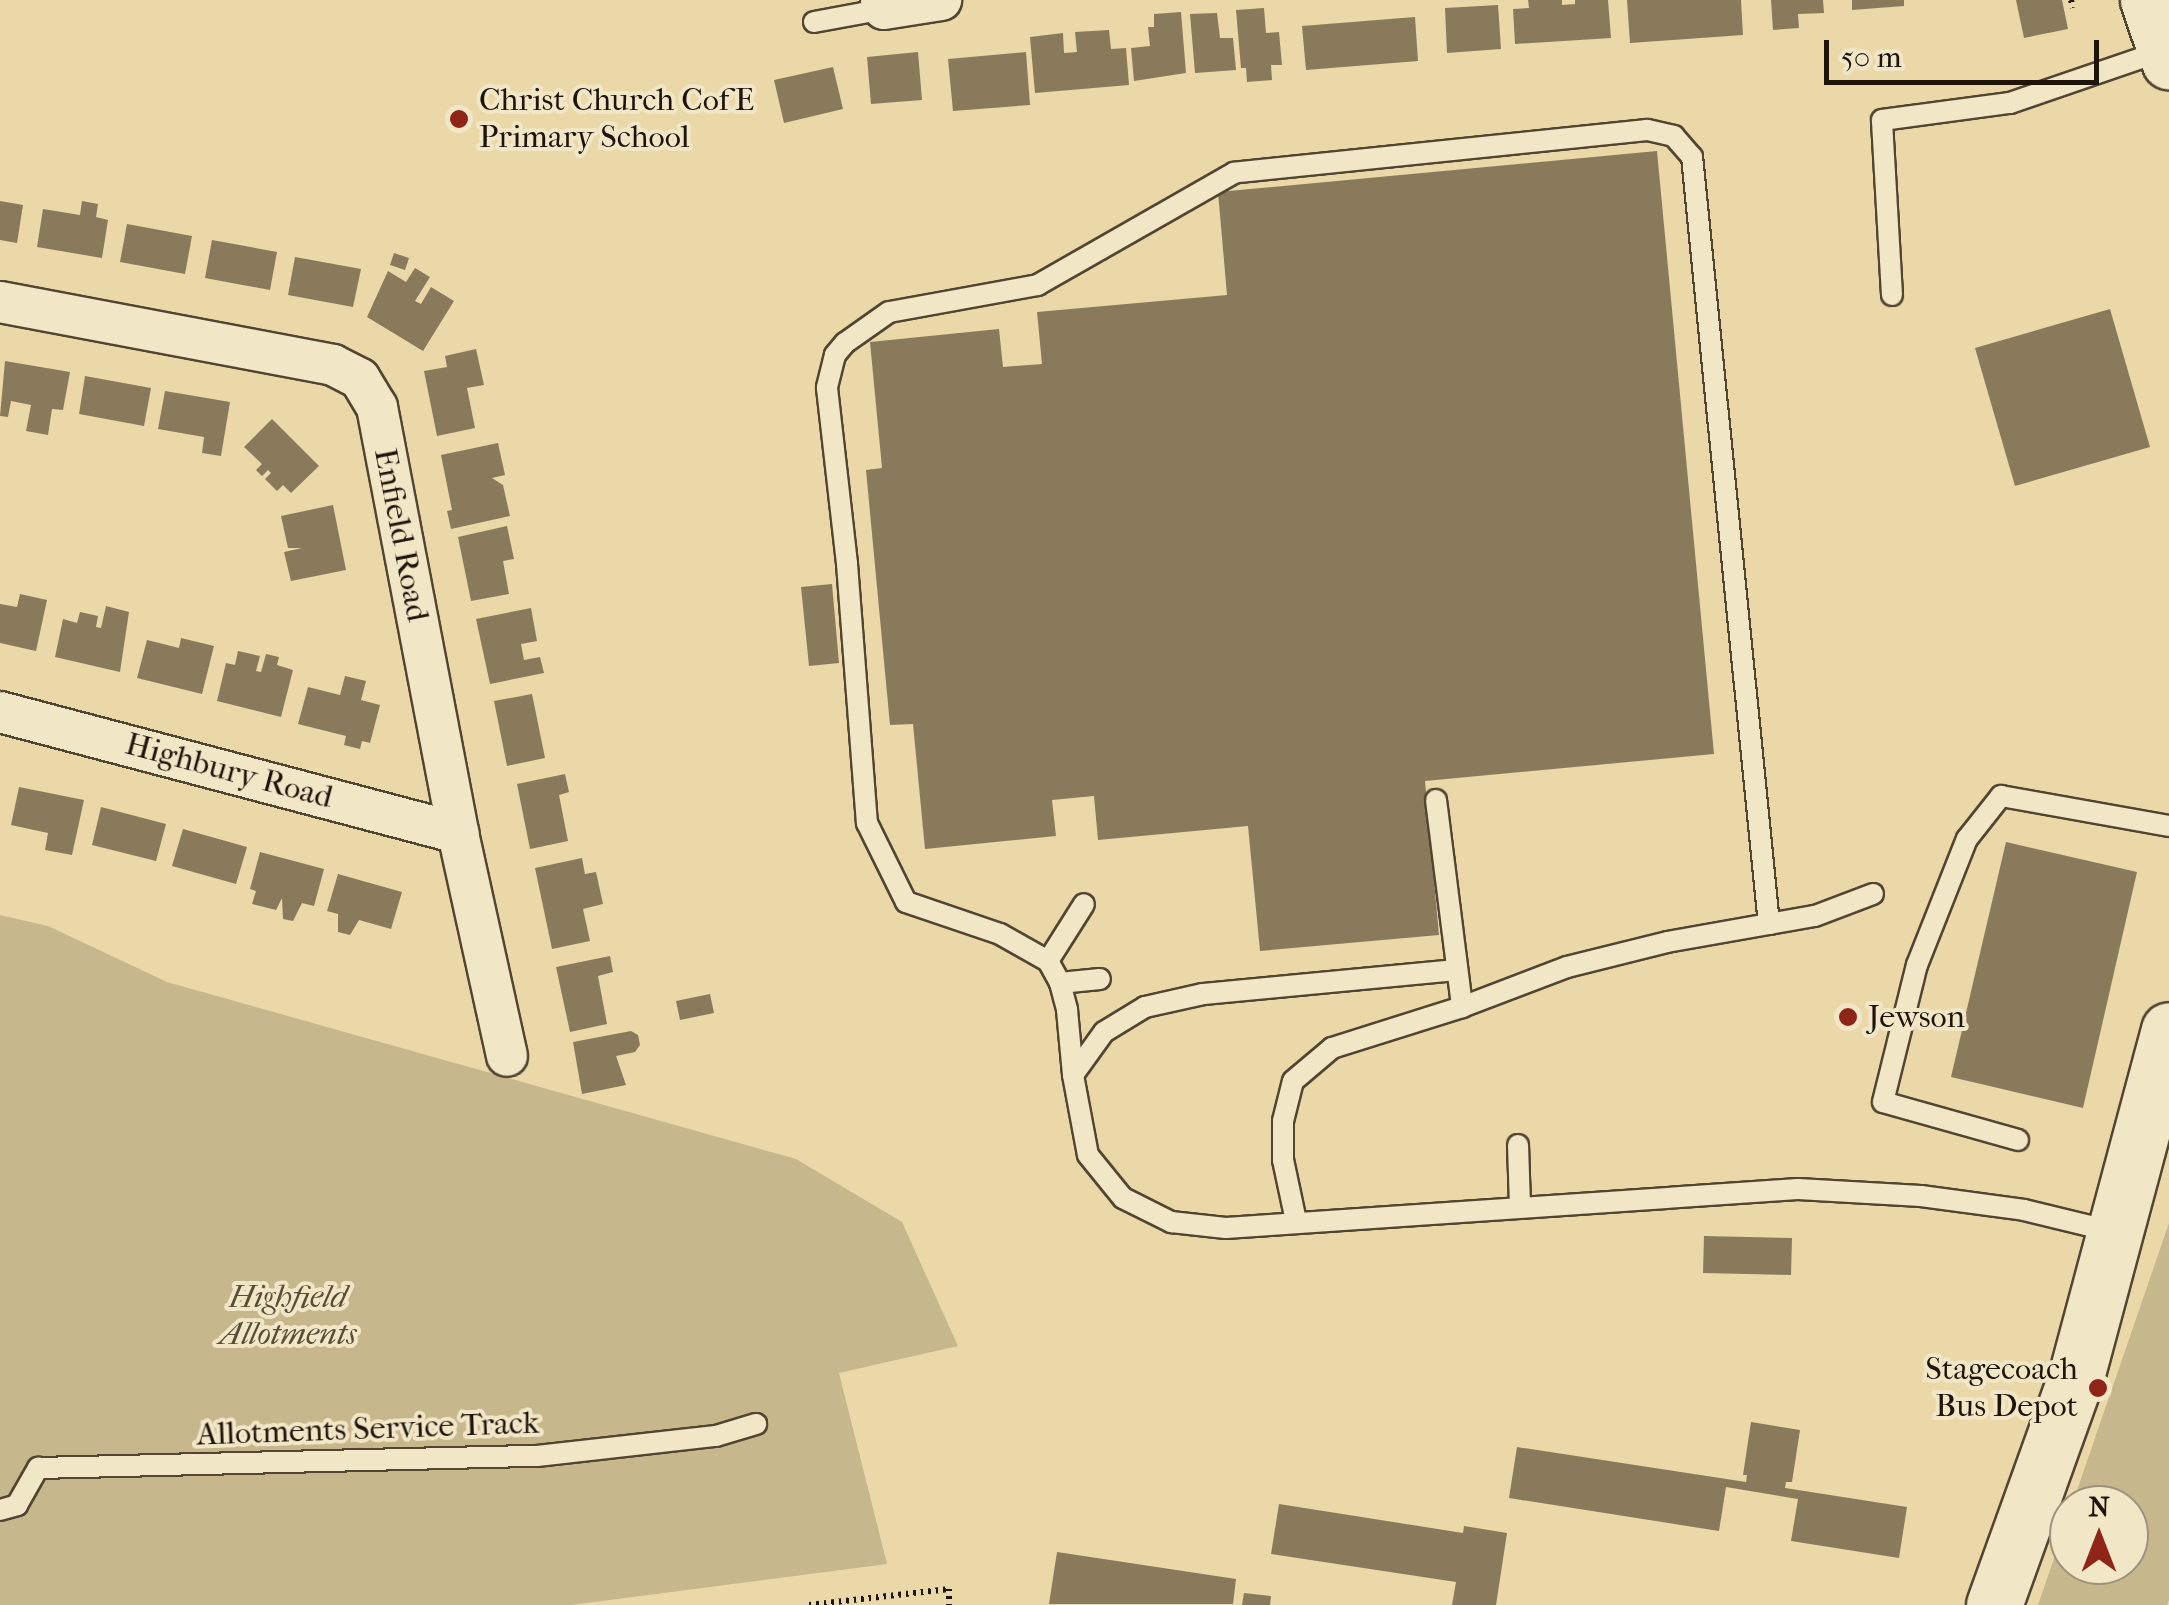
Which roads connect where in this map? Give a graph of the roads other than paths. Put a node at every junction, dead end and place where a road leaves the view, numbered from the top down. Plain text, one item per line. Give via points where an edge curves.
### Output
1 (941, 0) edge
2 (883, 4) edge
3 (814, 22) dead end
4 (2161, 37) edge
5 (1892, 295) dead end
6 (0, 302) edge
7 (0, 712) edge
8 (1436, 800) dead end
9 (2169, 826) edge
10 (458, 832) junction
11 (1873, 894) dead end
12 (1084, 904) dead end
13 (1769, 924) junction
14 (1048, 961) junction
15 (1458, 970) junction
16 (1100, 979) dead end
17 (1060, 983) junction
18 (1462, 1007) junction
19 (2167, 1051) edge
20 (507, 1056) dead end
21 (1072, 1075) junction
22 (2018, 1140) dead end
23 (1518, 1145) dead end
24 (1520, 1205) junction
25 (1296, 1221) junction
26 (2118, 1232) junction
27 (756, 1424) dead end
28 (0, 1510) edge
29 (1994, 1605) edge

1 - 2 street
2 - 3 lane
4 - 5 lane via 2010,103 1882,120
6 - 10 street, Enfield Road via 332,365 360,379 377,407
7 - 10 street, Highbury Road
8 - 15 lane
9 - 22 lane via 2001,796 1966,839 1917,965 1883,1102
10 - 20 street, Enfield Road
11 - 13 lane via 1815,916
12 - 14 lane
13 - 14 lane via 1692,157 1674,136 1647,130 1234,172 1038,285 890,312 835,355 827,388 867,824 906,902 1000,934
13 - 18 lane via 1567,968
14 - 17 lane
15 - 18 lane
15 - 21 lane via 1204,994 1144,1007 1104,1032
16 - 17 lane
17 - 21 lane
18 - 25 lane via 1332,1048 1293,1082 1283,1160
19 - 26 main road
21 - 25 lane via 1088,1155 1122,1198 1171,1222 1226,1228
23 - 24 lane
24 - 25 lane
24 - 26 lane via 1798,1189 1938,1198
26 - 29 main road via 2076,1378
27 - 28 lane, Allotments Service Track via 716,1436 537,1456 38,1468 17,1505

